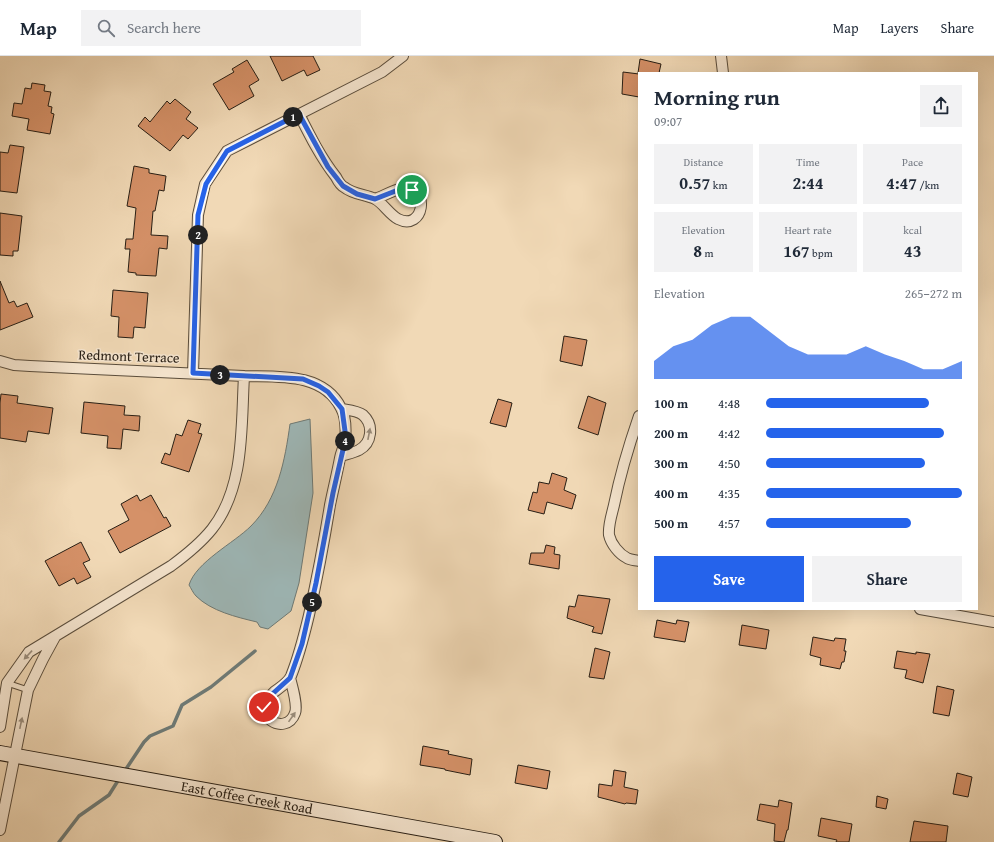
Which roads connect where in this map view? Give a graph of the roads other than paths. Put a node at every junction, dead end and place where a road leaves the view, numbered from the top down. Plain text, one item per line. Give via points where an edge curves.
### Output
1 (403, 56) edge
2 (721, 56) edge
3 (723, 72) edge
4 (299, 114) junction
5 (375, 199) dead end
6 (0, 361) edge
7 (193, 373) junction
8 (244, 376) junction
9 (342, 409) junction
10 (638, 419) edge
11 (341, 456) junction
12 (638, 561) edge
13 (926, 610) edge
14 (994, 622) edge
15 (56, 635) junction
16 (290, 678) dead end
17 (8, 683) junction
18 (28, 690) junction
19 (0, 726) edge
20 (0, 753) edge
21 (14, 755) junction
22 (1, 816) edge
23 (0, 830) edge
24 (495, 842) edge

1 - 4 street via 382,72
2 - 3 street
4 - 5 street via 328,167 343,186 357,194
4 - 7 street via 227,151 206,184 198,215
6 - 7 street, Redmont Terrace via 30,366
7 - 8 street, Redmont Terrace
8 - 9 street, Redmont Terrace via 292,378 312,382 328,392
8 - 15 street via 240,453 232,490 213,528 186,556
9 - 11 street via 345,441
11 -> 9 street via 363,447 368,442 371,428 363,415
10 - 12 street via 624,463 609,535 613,546 627,558
11 - 16 street via 302,644
13 - 14 street
15 -> 17 street via 29,652
15 - 18 street
17 - 18 lane
17 - 19 street
21 -> 18 street
20 - 21 street, East Coffee Creek Road
21 - 22 street
21 - 24 street, East Coffee Creek Road
22 - 23 street

